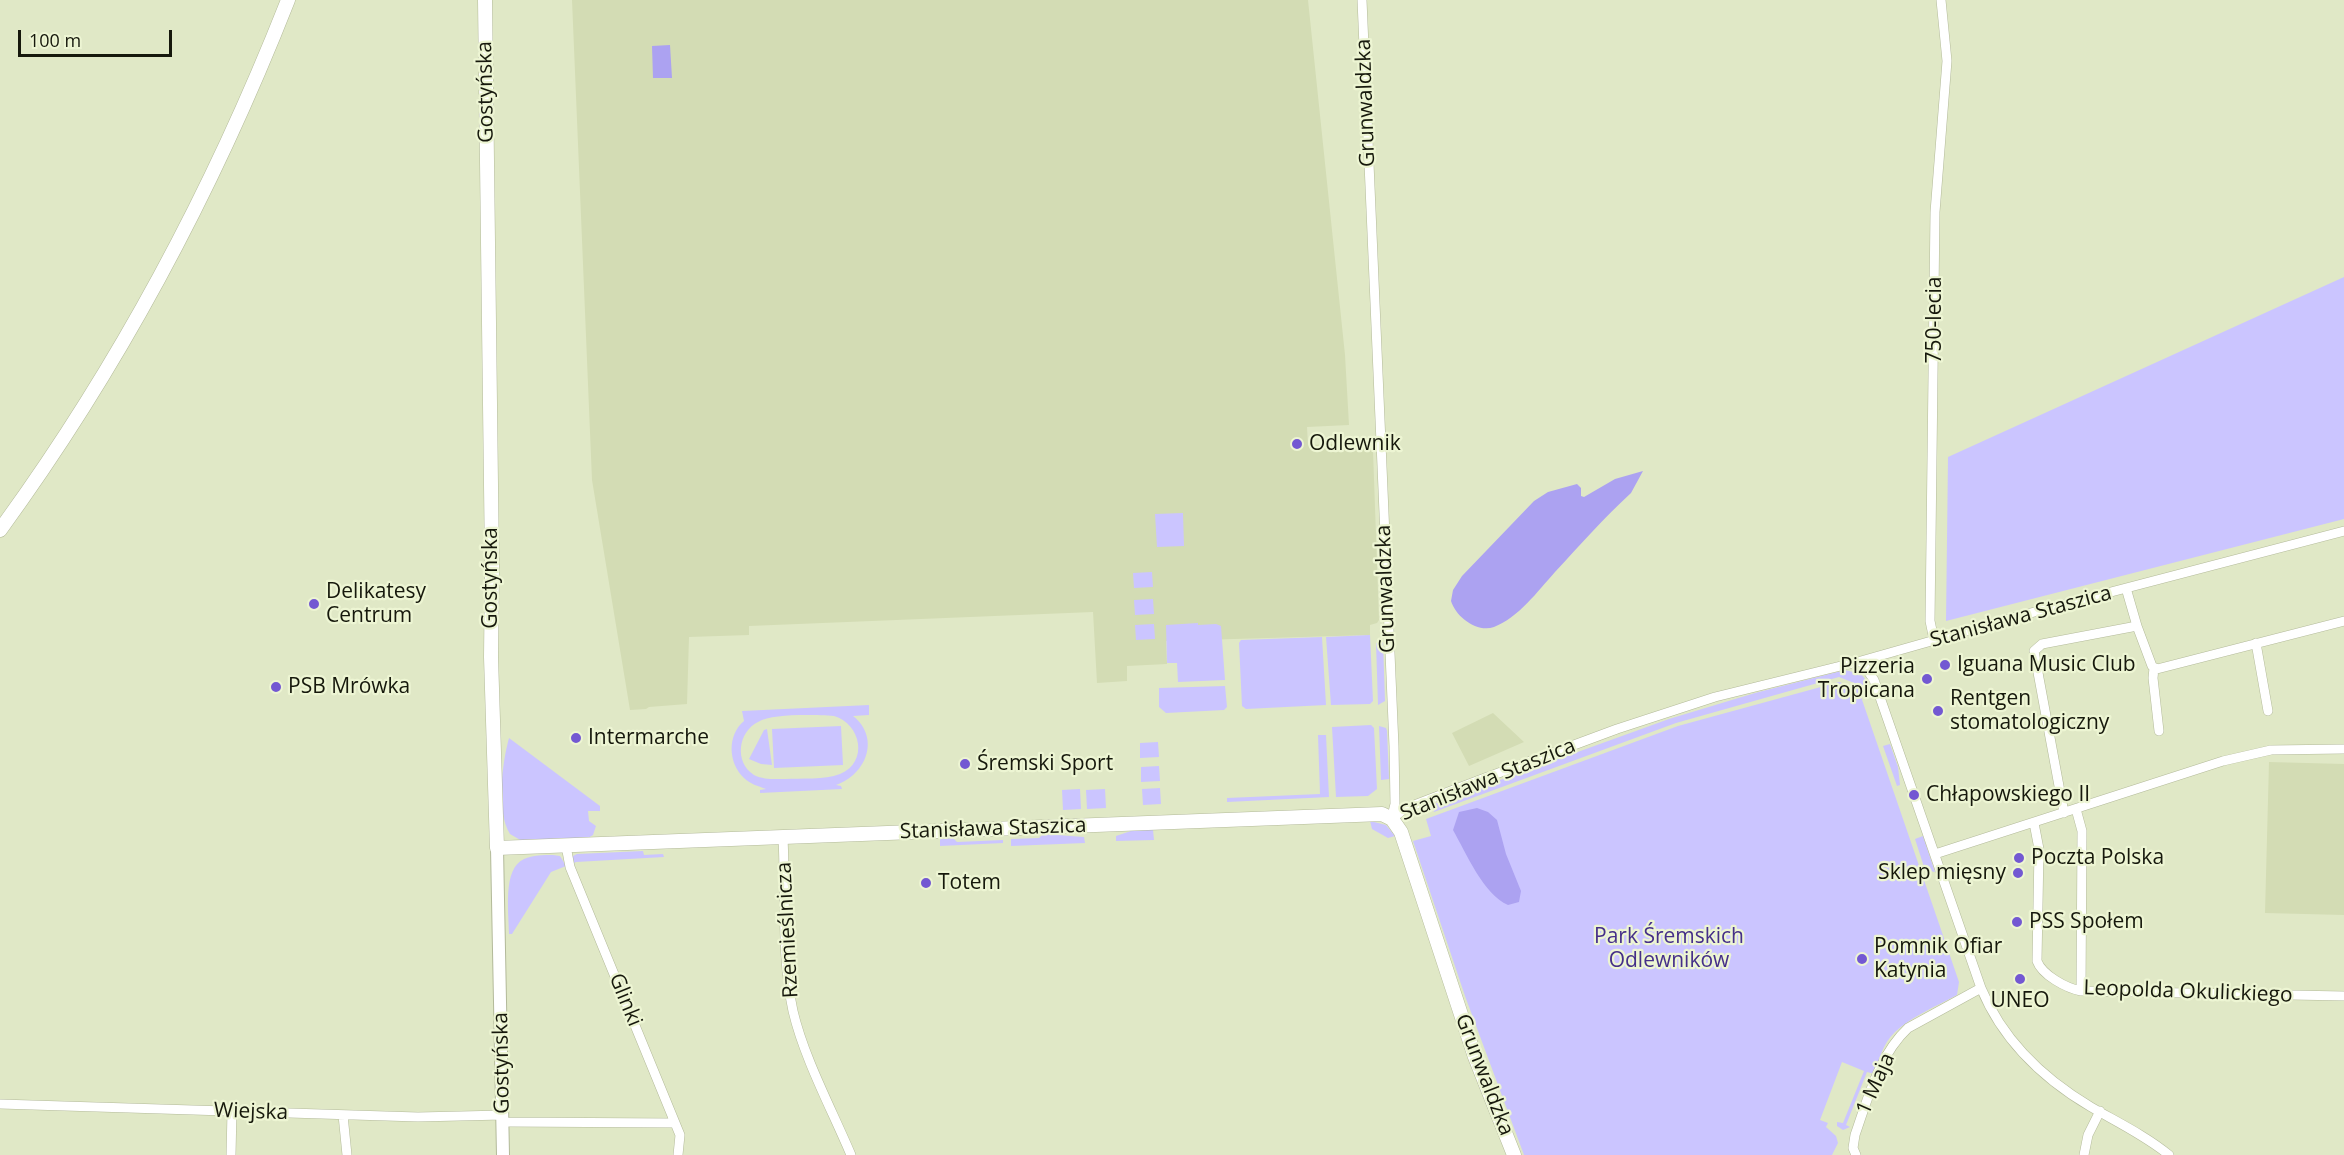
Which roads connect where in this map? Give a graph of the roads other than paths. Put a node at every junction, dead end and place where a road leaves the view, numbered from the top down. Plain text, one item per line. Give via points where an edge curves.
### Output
1 (288, 0) edge
2 (485, 0) edge
3 (1362, 0) edge
4 (1941, 0) edge
5 (0, 530) edge
6 (2344, 531) edge
7 (2126, 588) junction
8 (2344, 621) edge
9 (2138, 626) junction
10 (1934, 640) junction
11 (2256, 642) junction
12 (1861, 661) junction
13 (2154, 668) junction
14 (2268, 711) dead end
15 (2159, 731) dead end
16 (2344, 749) edge
17 (2076, 809) junction
18 (2064, 813) junction
19 (1392, 819) junction
20 (2034, 823) junction
21 (783, 838) junction
22 (566, 846) junction
23 (497, 848) junction
24 (1935, 854) junction
25 (1981, 988) junction
26 (2081, 991) junction
27 (2344, 996) edge
28 (0, 1104) edge
29 (232, 1111) junction
30 (2100, 1112) junction
31 (343, 1114) junction
32 (503, 1119) junction
33 (674, 1123) junction
34 (231, 1155) edge
35 (347, 1155) edge
36 (503, 1155) edge
37 (678, 1155) edge
38 (851, 1155) edge
39 (1514, 1155) edge
40 (1856, 1155) edge
41 (2084, 1155) edge
42 (2169, 1155) edge

1 - 5 main road via 229,141 164,271 77,418
2 - 23 main road, Gostyńska via 491,657
3 - 19 street, Grunwaldzka via 1394,756
4 - 10 street, 750-lecia via 1947,61 1935,212 1930,621
6 - 7 street, Stanisława Staszica
7 - 9 street
7 - 10 street, Stanisława Staszica
8 - 11 street
9 - 13 street
9 - 18 street via 2042,644 2034,651
10 - 12 street, Stanisława Staszica
11 - 13 street
11 - 14 street
12 - 19 street, Stanisława Staszica via 1760,684 1652,717 1404,809
12 - 24 street via 1874,681
13 - 15 street
16 - 17 street via 2291,748 2255,753
17 - 18 street
17 - 26 street via 2082,831
18 - 20 street
19 - 21 main road, Stanisława Staszica via 1371,813
19 - 39 main road, Grunwaldzka via 1403,837 1474,1057
20 - 24 street
20 - 26 street, Leopolda Okulickiego via 2039,849 2038,964 2046,973
21 - 22 main road, Stanisława Staszica
21 - 38 street, Rzemieślnicza via 793,1011 801,1039
22 - 23 main road, Stanisława Staszica
22 - 33 street, Glinki via 570,867
23 - 32 street, Gostyńska
24 - 25 street
25 - 30 street via 1998,1022 2028,1061
25 - 40 street, 1 Maja via 1900,1036 1887,1054 1855,1135
26 - 27 street, Leopolda Okulickiego
28 - 29 street, Wiejska
29 - 31 street, Wiejska
29 - 34 street
30 - 41 street via 2088,1135
30 - 42 street
31 - 32 street, Wiejska
31 - 35 street
32 - 33 street, Wiejska
32 - 36 street, Gostyńska
33 - 37 street, Glinki via 681,1138

